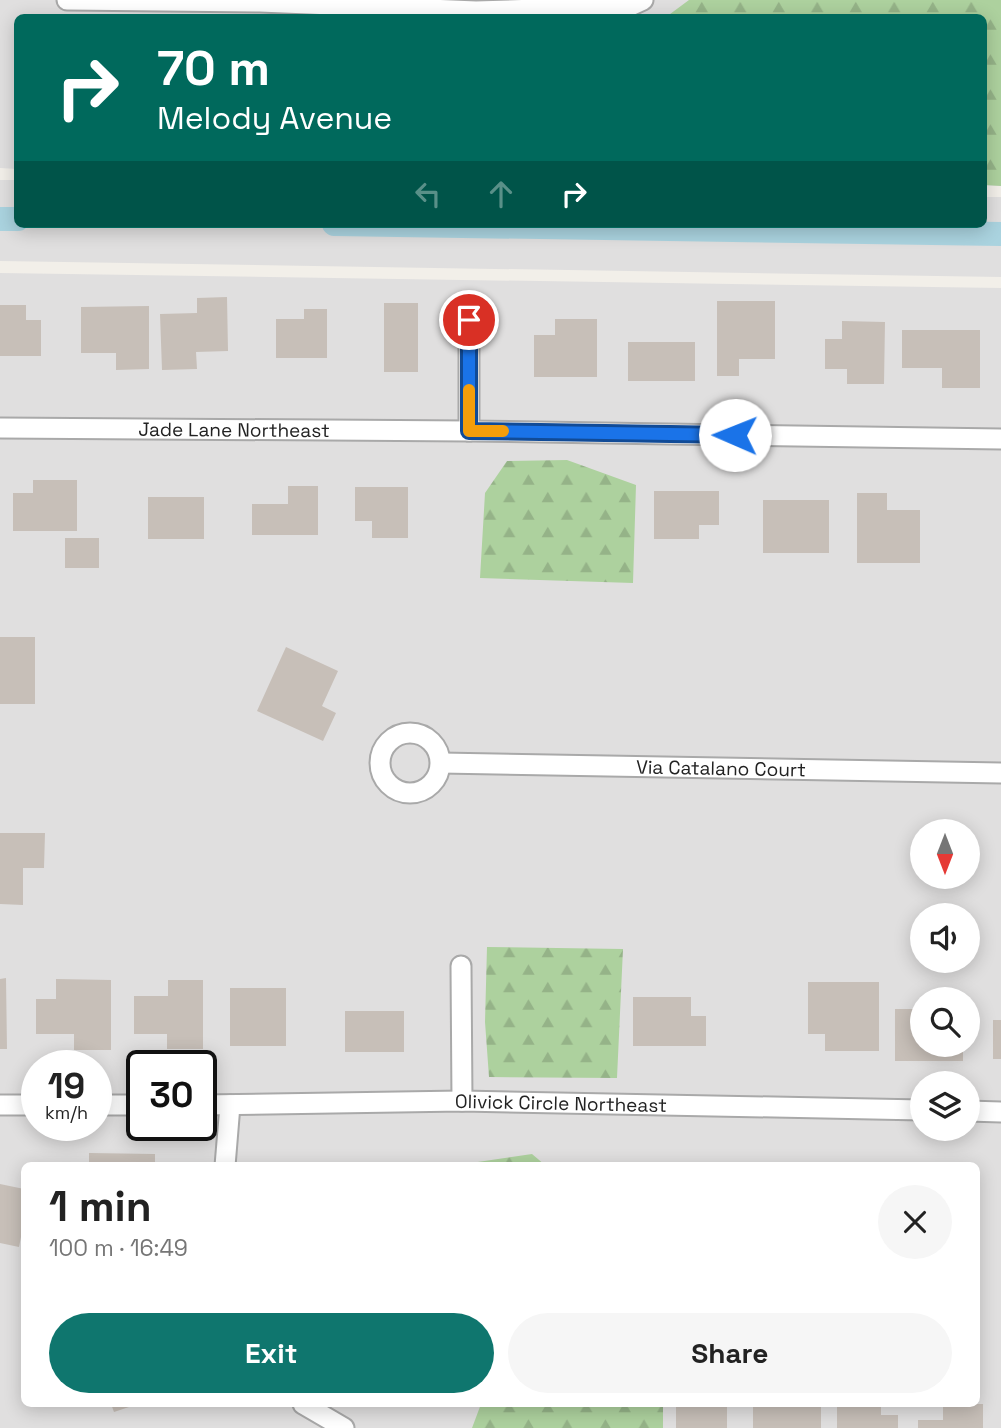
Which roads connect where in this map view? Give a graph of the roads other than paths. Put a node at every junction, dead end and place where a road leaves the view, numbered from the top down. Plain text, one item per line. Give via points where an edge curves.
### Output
1 (67, 0) edge
2 (643, 0) edge
3 (476, 10) edge
4 (469, 320) dead end
5 (0, 428) edge
6 (469, 431) junction
7 (1001, 439) edge
8 (441, 763) dead end
9 (1001, 773) edge
10 (461, 966) dead end
11 (462, 1101) junction
12 (0, 1105) edge
13 (21, 1105) edge
14 (217, 1105) edge
15 (230, 1105) junction
16 (910, 1110) edge
17 (980, 1111) edge
18 (1001, 1112) edge
19 (225, 1162) edge
20 (308, 1407) edge
21 (344, 1428) edge

1 - 3 street
2 - 3 street via 630,6
4 - 6 street
5 - 6 street, Jade Lane Northeast
6 - 7 street, Jade Lane Northeast
8 - 9 street, Via Catalano Court
10 - 11 street
11 - 15 street, Olivick Circle Northeast
11 - 16 street, Olivick Circle Northeast
12 - 13 street
14 - 15 street, Olivick Circle Northeast
15 - 19 street
17 - 18 street
20 - 21 street

